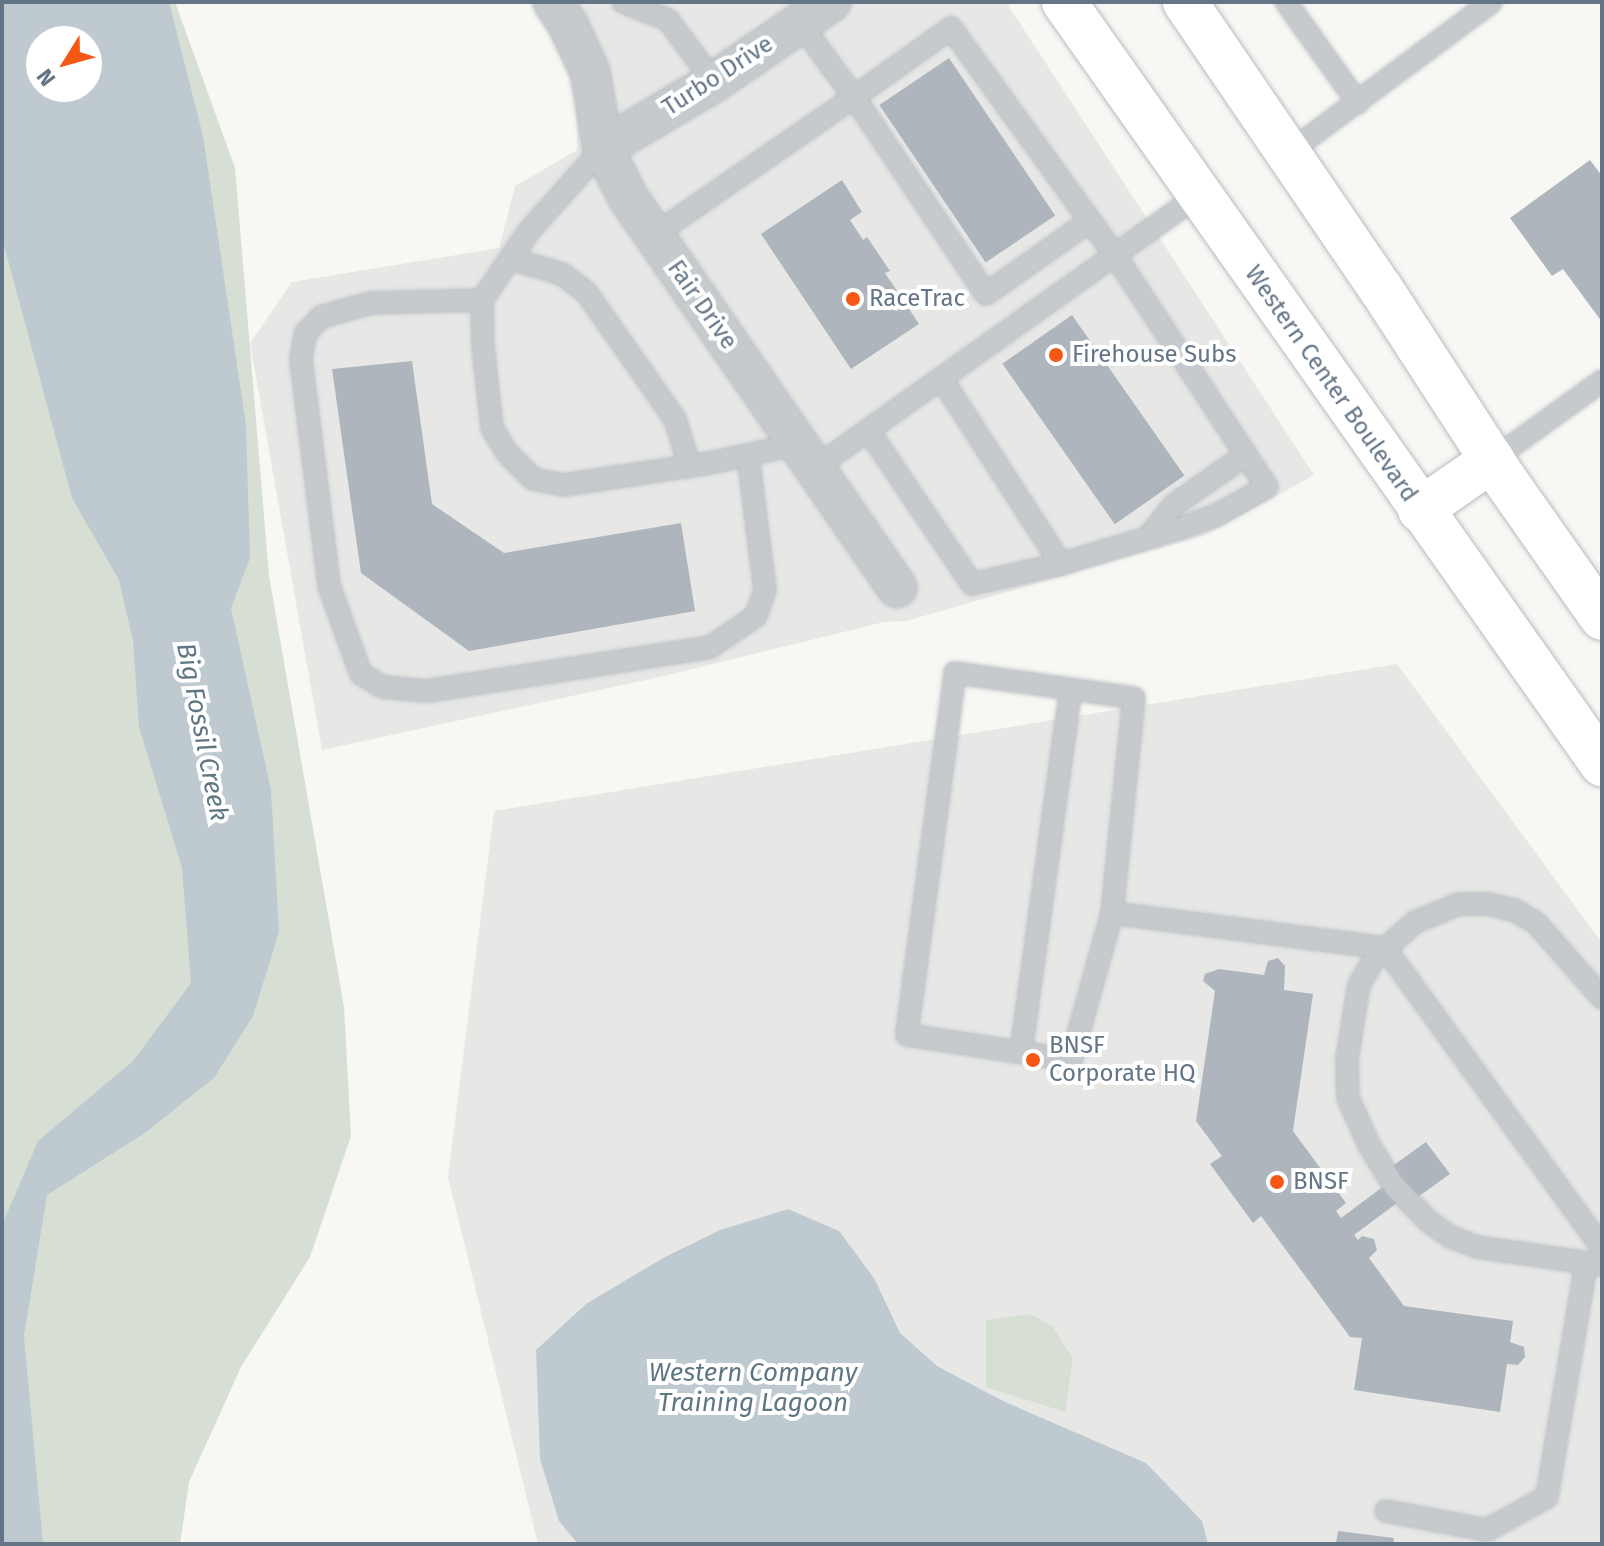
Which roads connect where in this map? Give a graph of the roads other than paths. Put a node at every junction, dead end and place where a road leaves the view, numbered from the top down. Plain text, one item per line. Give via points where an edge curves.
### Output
1 (553, 2) edge
2 (623, 2) edge
3 (1064, 2) edge
4 (1185, 2) edge
5 (1286, 2) edge
6 (1491, 2) edge
7 (816, 12) edge
8 (714, 82) junction
9 (854, 97) junction
10 (1358, 103) junction
11 (603, 148) junction
12 (1288, 153) junction
13 (1198, 196) junction
14 (1090, 221) junction
15 (654, 235) junction
16 (1115, 255) junction
17 (511, 259) junction
18 (482, 300) junction
19 (941, 378) junction
20 (1602, 381) edge
21 (868, 430) junction
22 (748, 455) junction
23 (806, 456) junction
24 (1244, 456) junction
25 (1492, 460) junction
26 (690, 467) junction
27 (1420, 510) junction
28 (1151, 534) junction
29 (1061, 564) junction
30 (897, 588) dead end
31 (1602, 618) edge
32 (1071, 689) junction
33 (1602, 764) edge
34 (1112, 913) junction
35 (1385, 948) junction
36 (1602, 998) edge
37 (1021, 1052) junction
38 (1602, 1248) edge
39 (1594, 1264) edge
40 (1386, 1511) dead end

1 - 11 street, Fair Drive via 590,72
2 - 8 lane via 668,20
3 - 13 main road, Western Center Boulevard
4 - 12 main road
5 - 10 lane
6 - 10 lane
7 - 8 street, Turbo Drive
7 - 9 lane
8 - 11 street, Turbo Drive
9 - 14 lane via 951,28
9 - 14 lane via 986,294
9 - 15 lane
10 - 12 lane
11 - 15 street, Fair Drive
11 - 17 lane via 529,231
12 - 25 main road
13 - 16 lane
13 - 27 main road, Western Center Boulevard
14 - 16 lane
15 - 23 street, Fair Drive
16 - 19 lane
16 - 24 lane
17 - 18 lane
17 - 26 lane via 562,274 586,292 675,419
18 - 22 lane via 371,303 321,317 305,334 301,360 329,586 361,674 383,687 427,691 710,647 756,616 765,590
18 - 26 lane via 492,428 533,479 564,485
19 - 21 lane
19 - 29 lane
20 - 25 lane
21 - 23 lane
21 - 29 lane via 972,584
22 - 23 lane
22 - 26 lane
23 - 30 street, Fair Drive
24 - 28 lane via 1174,505
24 - 28 lane via 1267,487 1217,515
25 - 27 main road
25 - 31 main road
27 - 33 main road, Western Center Boulevard
28 - 29 lane
32 - 34 lane via 1134,698
32 - 37 lane
32 - 37 lane via 955,673 907,1035
34 - 35 lane
34 - 37 lane via 1071,1060
35 - 36 lane via 1415,922 1459,904 1489,904 1536,923
35 - 38 lane
35 - 39 lane via 1359,985 1347,1058 1348,1098 1394,1186 1451,1237 1477,1247
39 - 40 lane via 1547,1497 1487,1530

